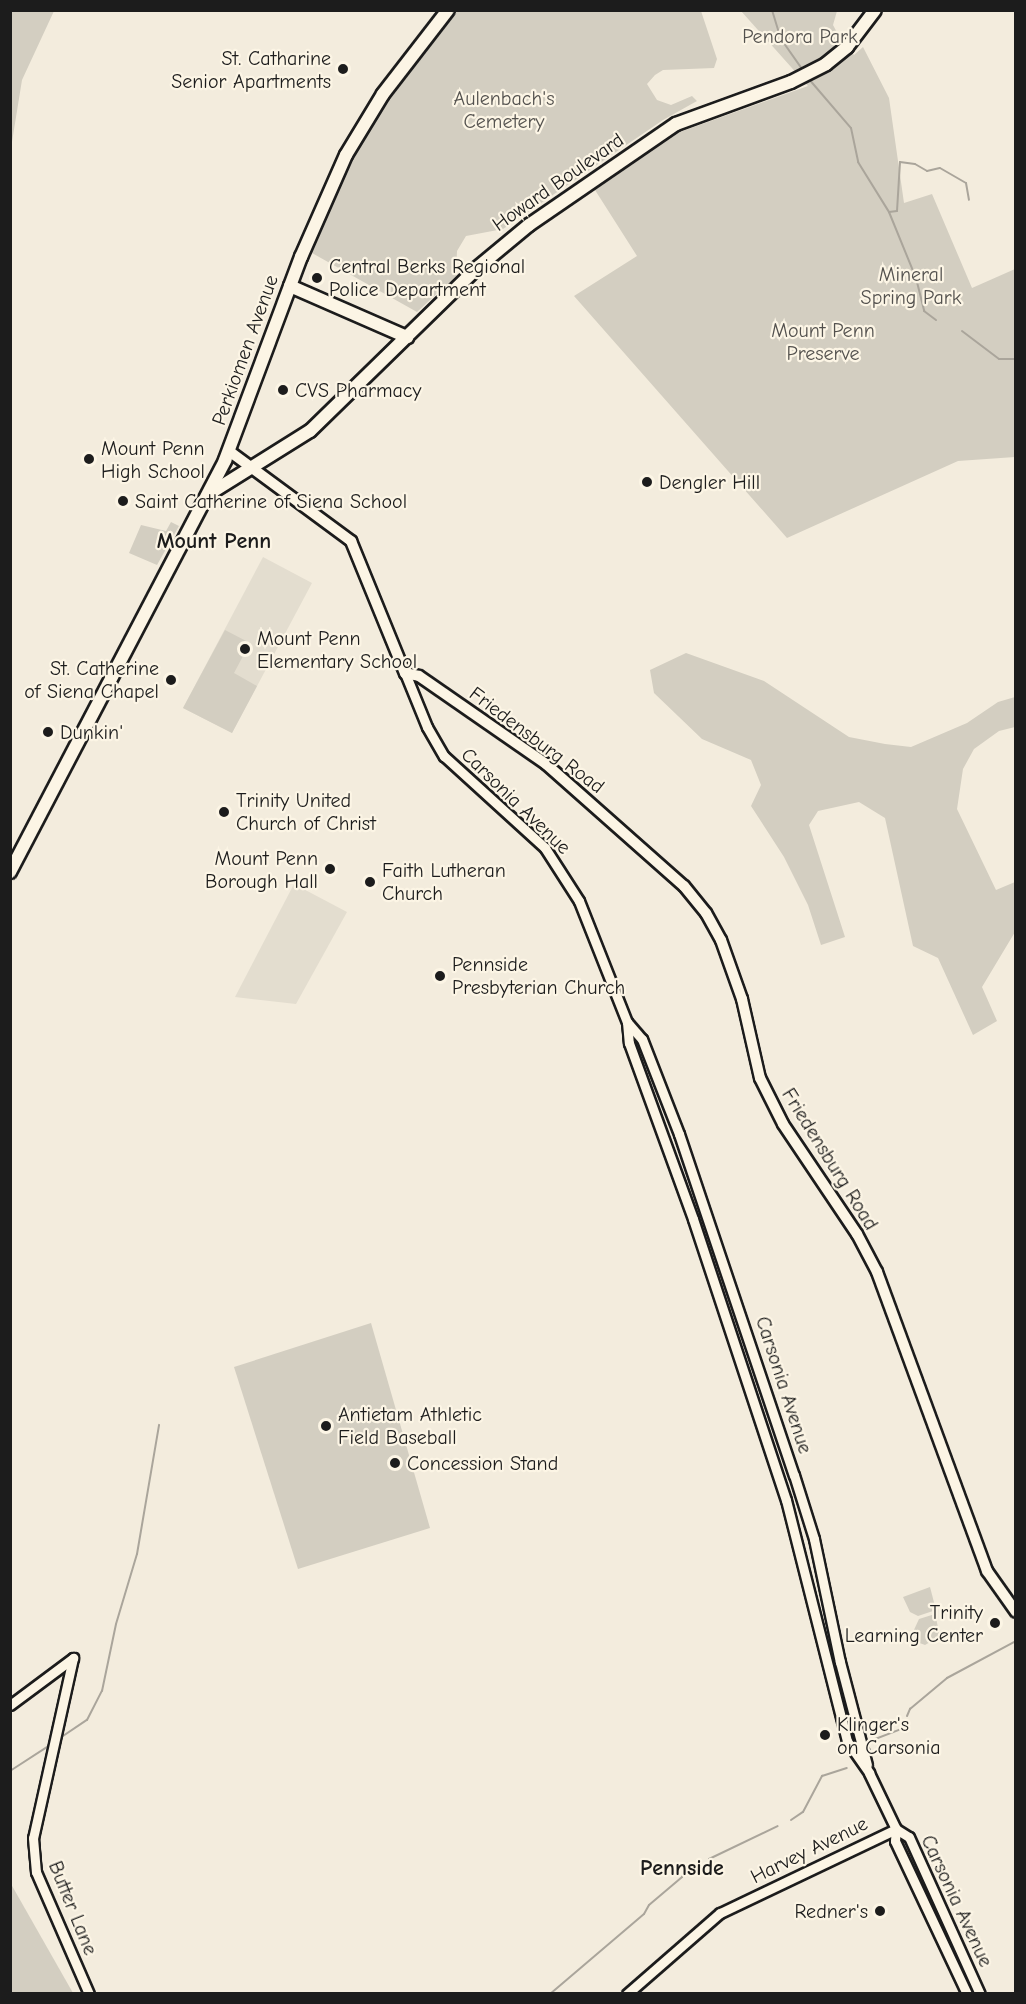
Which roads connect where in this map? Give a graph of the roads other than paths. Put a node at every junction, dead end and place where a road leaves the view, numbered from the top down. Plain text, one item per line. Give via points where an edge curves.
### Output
1 (448, 10) edge
2 (875, 11) edge
3 (290, 286) junction
4 (407, 337) junction
5 (229, 451) junction
6 (252, 467) junction
7 (209, 494) junction
8 (405, 673) junction
9 (10, 872) edge
10 (627, 1022) junction
11 (1016, 1612) edge
12 (10, 1705) edge
13 (869, 1773) junction
14 (896, 1829) junction
15 (89, 1994) edge
16 (627, 1994) edge
17 (967, 1994) edge
18 (980, 1994) edge

1 - 3 main road, Perkiomen Avenue via 358,133
2 - 4 main road, Howard Boulevard via 835,57 791,82 676,124 529,225 491,255
3 - 4 main road
3 - 5 main road, Perkiomen Avenue
4 - 6 main road, Howard Boulevard via 310,431
5 - 6 main road
5 - 7 main road, Perkiomen Avenue
6 - 7 main road, Howard Boulevard
6 - 8 main road via 351,541
7 - 9 main road, Perkiomen Avenue
8 - 10 street, Carsonia Avenue via 427,727 444,756 545,848 563,872 579,900
8 - 11 main road, Friedensburg Road via 419,676 546,764 684,886 706,913 721,940 742,999 760,1078 783,1124 868,1253 987,1571
10 - 13 street, Carsonia Avenue via 629,1043 693,1219 786,1500 847,1741
10 - 13 street, Carsonia Avenue via 642,1039 679,1134 794,1475 814,1539
12 - 15 street, Butter Lane via 73,1658 33,1838 36,1872
13 - 14 street, Carsonia Avenue
14 - 16 street, Harvey Avenue via 720,1913
14 - 17 street, Carsonia Avenue via 896,1841
14 - 18 street, Carsonia Avenue via 909,1837

